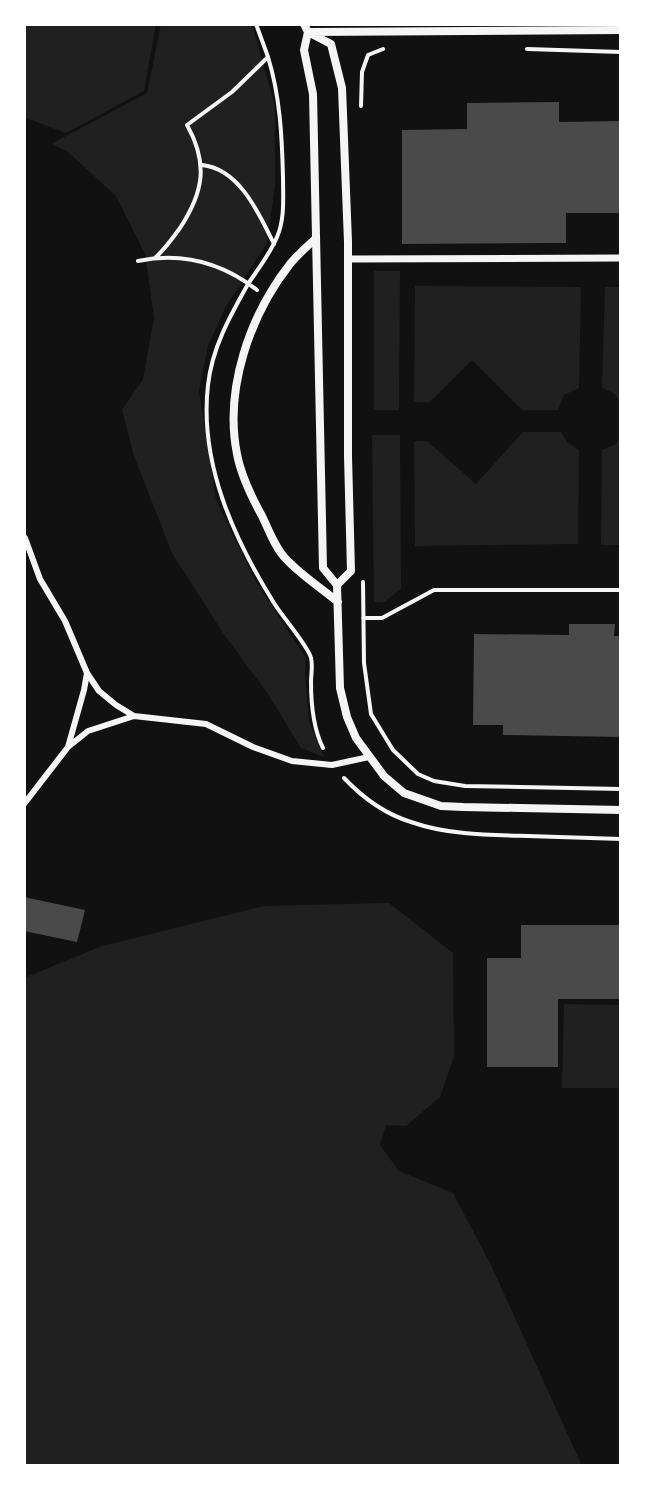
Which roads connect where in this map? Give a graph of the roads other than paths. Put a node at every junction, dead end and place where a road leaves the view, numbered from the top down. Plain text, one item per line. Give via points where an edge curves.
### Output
1 (306, 28) edge
2 (621, 30) edge
3 (316, 238) junction
4 (621, 258) edge
5 (348, 259) junction
6 (25, 538) edge
7 (337, 585) junction
8 (338, 602) junction
9 (87, 673) junction
10 (134, 716) junction
11 (68, 747) junction
12 (369, 757) junction
13 (24, 804) edge
14 (621, 810) edge

1 - 2 street
1 - 3 street
1 - 5 street via 331,44 342,88
3 - 7 street via 323,568
3 - 8 street via 268,298 246,347 233,422 243,477 284,558
4 - 5 street
5 - 7 street via 351,571
6 - 9 lane
7 - 8 street
8 - 12 street via 340,688 347,717
9 - 10 lane via 99,691
9 - 11 lane
10 - 11 lane via 88,731
10 - 12 lane via 206,724 292,761 332,765
11 - 13 lane
12 - 14 street via 404,793 441,806

